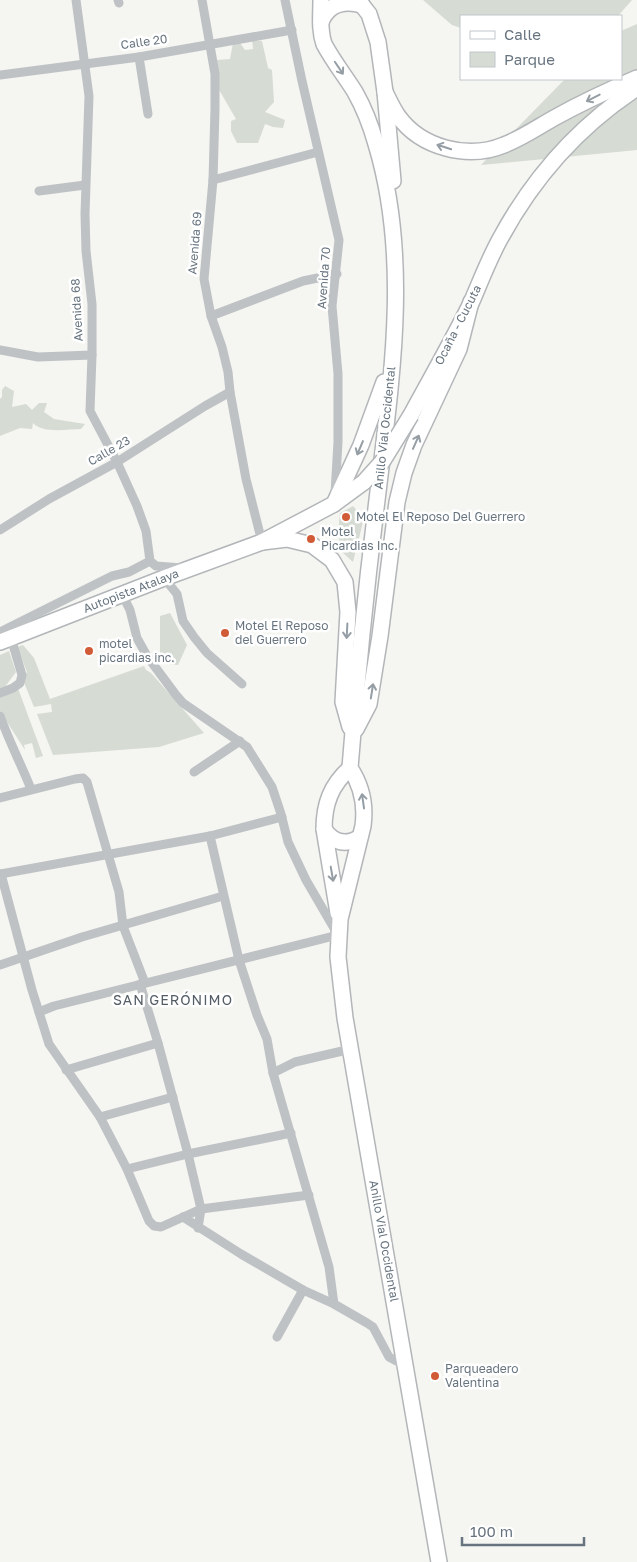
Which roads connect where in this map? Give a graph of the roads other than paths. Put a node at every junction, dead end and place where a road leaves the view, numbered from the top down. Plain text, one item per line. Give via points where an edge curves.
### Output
1 (76, 0) edge
2 (202, 0) edge
3 (285, 0) edge
4 (321, 0) edge
5 (360, 3) edge
6 (320, 24) junction
7 (292, 30) junction
8 (210, 45) junction
9 (139, 57) junction
10 (85, 63) junction
11 (0, 75) edge
12 (637, 78) edge
13 (637, 88) edge
14 (385, 92) junction
15 (148, 114) dead end
16 (318, 152) junction
17 (213, 180) junction
18 (85, 184) junction
19 (39, 191) dead end
20 (390, 207) junction
21 (337, 274) junction
22 (472, 302) junction
23 (211, 316) junction
24 (0, 350) edge
25 (393, 352) junction
26 (92, 355) junction
27 (230, 392) junction
28 (117, 462) junction
29 (334, 504) junction
30 (0, 530) edge
31 (262, 542) junction
32 (150, 561) junction
33 (193, 568) junction
34 (164, 578) junction
35 (122, 594) junction
36 (4, 637) edge
37 (242, 684) dead end
38 (0, 693) edge
39 (0, 716) edge
40 (353, 735) junction
41 (240, 741) junction
42 (350, 768) junction
43 (194, 772) dead end
44 (30, 789) junction
45 (0, 798) edge
46 (282, 817) junction
47 (324, 829) junction
48 (210, 836) junction
49 (360, 837) junction
50 (109, 854) junction
51 (0, 874) edge
52 (223, 896) junction
53 (340, 919) junction
54 (123, 926) junction
55 (338, 936) junction
56 (24, 956) junction
57 (239, 960) junction
58 (0, 965) edge
59 (143, 984) junction
60 (38, 1012) junction
61 (158, 1043) junction
62 (351, 1048) junction
63 (66, 1070) junction
64 (273, 1073) junction
65 (173, 1097) junction
66 (100, 1117) junction
67 (291, 1133) junction
68 (188, 1154) junction
69 (127, 1169) junction
70 (309, 1195) junction
71 (201, 1209) junction
72 (183, 1217) junction
73 (198, 1228) junction
74 (303, 1290) junction
75 (334, 1304) junction
76 (277, 1337) dead end
77 (406, 1366) junction
78 (439, 1562) edge

1 - 10 street, Avenida 68
2 - 8 street, Avenida 69
3 - 7 street, Avenida 70
4 - 6 main road, Anillo Vial Occidental
5 - 6 main road via 337,4 323,16
5 - 14 main road, Anillo Vial Occidental via 374,26
6 -> 20 main road, Anillo Vial Occidental via 324,44 356,93 372,130
7 - 8 street, Calle 20
7 - 16 street, Avenida 70
8 - 9 street, Calle 20
8 - 17 street, Avenida 69 via 215,74
9 - 10 street, Calle 20
9 - 15 street
10 - 11 street, Calle 20
10 - 18 street, Avenida 68 via 89,96
12 -> 14 main road via 504,146 483,151 445,149 427,141 398,116
13 - 22 main road, Ocaña - Cucuta via 575,137 548,165 500,238
14 - 20 main road, Anillo Vial Occidental via 393,186
16 - 17 street
16 - 21 street, Avenida 70 via 338,230
17 - 23 street, Avenida 69 via 204,279
18 - 19 street
18 - 26 street, Avenida 68
20 - 25 main road, Anillo Vial Occidental via 395,267
21 - 23 street via 303,281
21 - 29 street, Avenida 70 via 332,306 338,374
22 - 29 main road, Ocaña - Cucuta, bridge via 382,462 364,482
40 -> 22 main road via 370,704 397,502 404,473 459,350
23 - 27 street, Avenida 69 via 222,347
24 - 26 street via 38,357
25 -> 29 main road via 370,422
25 - 40 main road, Anillo Vial Occidental
26 - 28 street, Avenida 68 via 90,411
27 - 28 street, Calle 23
27 - 31 street, Avenida 69 via 246,479
28 - 30 street, Calle 23
28 - 32 street, Avenida 68 via 146,531
29 - 31 main road, Ocaña - Cucuta
31 - 33 main road, Autopista Atalaya
31 -> 40 main road via 287,539 312,546 332,560 340,571 345,582 348,612 342,702
32 - 33 street via 156,566
32 - 36 street via 129,572 112,576
33 - 34 main road, Autopista Atalaya
34 - 35 main road, Autopista Atalaya
34 - 37 street via 177,594 183,621 194,638
35 - 36 main road, Autopista Atalaya
35 - 41 street via 137,638 176,695
36 - 38 street via 22,675 20,683
39 - 44 street
40 - 42 main road, Anillo Vial Occidental
41 - 43 street
41 - 46 street via 272,786
42 - 47 main road, Anillo Vial Occidental via 329,795
49 -> 42 main road, Anillo Vial Occidental via 364,801 357,778
44 - 45 street
44 - 50 street via 83,778
46 - 48 street
46 - 55 street via 288,842
47 - 49 main road via 328,836 340,843
47 -> 53 main road, Anillo Vial Occidental
48 - 50 street
48 - 52 street
49 - 53 main road, Anillo Vial Occidental
50 - 51 street
50 - 54 street via 119,892
51 - 56 street
52 - 54 street
52 - 57 street
53 - 55 main road, Anillo Vial Occidental
54 - 56 street
54 - 59 street
55 - 57 street
55 - 62 main road, Anillo Vial Occidental via 340,988
56 - 58 street
56 - 60 street
57 - 59 street
57 - 64 street via 267,1038
59 - 60 street
59 - 61 street
60 - 63 street via 49,1044
61 - 63 street
61 - 65 street
62 - 64 street via 295,1062
62 - 77 main road, Anillo Vial Occidental
63 - 66 street
64 - 67 street
65 - 66 street
65 - 68 street
66 - 69 street
67 - 68 street
67 - 70 street
68 - 69 street
68 - 71 street
69 - 72 street via 154,1226 161,1227
70 - 71 street
70 - 75 street via 329,1267
71 - 72 street
71 - 73 street
72 - 73 street
73 - 74 street
74 - 75 street
74 - 76 street
75 - 77 street via 373,1327 388,1357
77 - 78 main road, Anillo Vial Occidental

